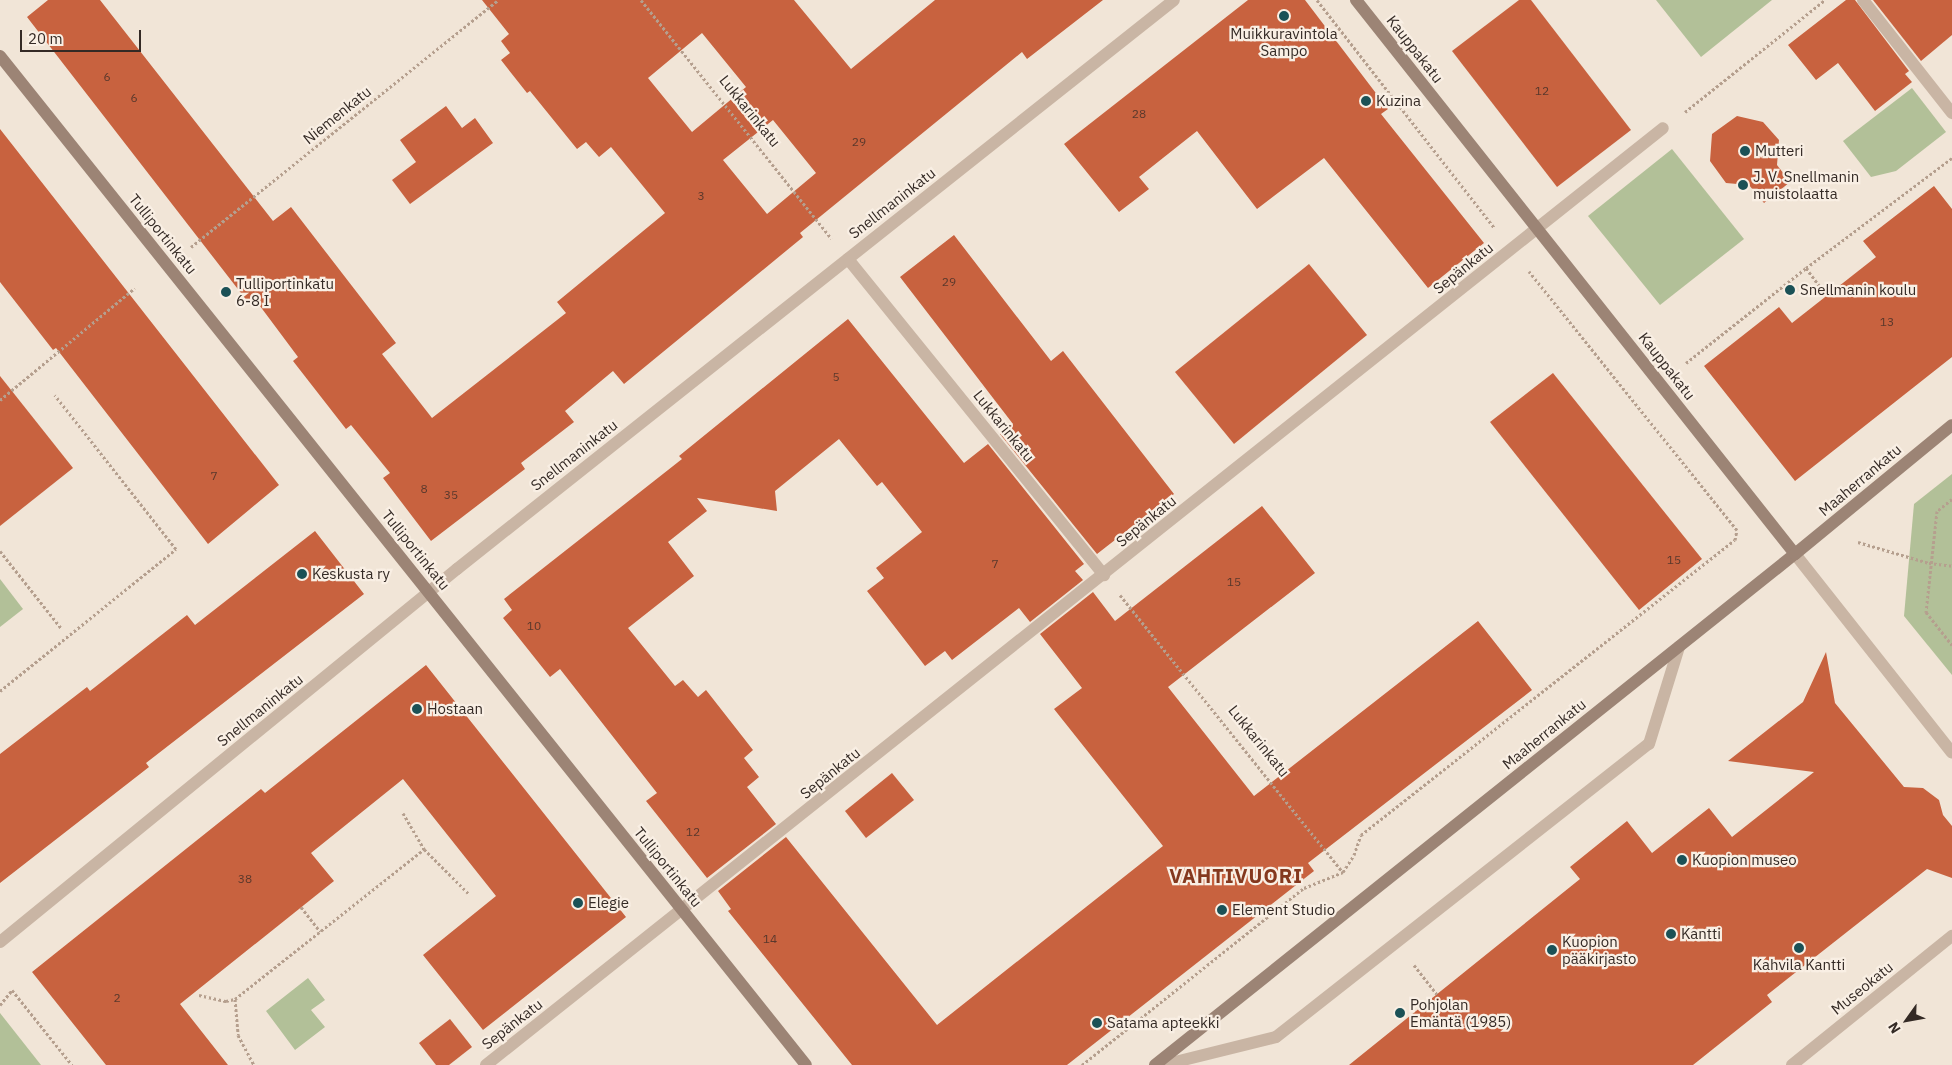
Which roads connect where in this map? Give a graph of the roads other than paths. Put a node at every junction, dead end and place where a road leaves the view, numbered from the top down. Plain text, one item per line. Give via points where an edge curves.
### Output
1 (1174, 0) edge
2 (1356, 0) edge
3 (1863, 0) edge
4 (0, 56) edge
5 (1952, 113) edge
6 (1663, 128) road end
7 (1537, 230) junction
8 (848, 259) junction
9 (1952, 425) edge
10 (1795, 554) junction
11 (1104, 575) junction
12 (429, 593) junction
13 (1679, 647) junction
14 (1952, 753) edge
15 (683, 911) junction
16 (1952, 936) edge
17 (0, 942) edge
18 (486, 1065) edge
19 (806, 1065) edge
20 (1155, 1065) edge
21 (1163, 1065) edge
22 (1792, 1065) edge

1 - 8 street, Snellmaninkatu
2 - 7 street, Kauppakatu
3 - 5 street
4 - 12 street, Tulliportinkatu
6 - 7 street, Sepänkatu
7 - 10 street, Kauppakatu
7 - 11 street, Sepänkatu
8 - 11 street, Lukkarinkatu
8 - 12 street, Snellmaninkatu
9 - 10 street, Maaherrankatu
10 - 13 street, Maaherrankatu
10 - 14 street, Kauppakatu
11 - 15 street, Sepänkatu
12 - 15 street, Tulliportinkatu
12 - 17 street, Snellmaninkatu
13 - 20 street, Maaherrankatu
13 - 21 street via 1649,744 1276,1037
15 - 18 street, Sepänkatu
15 - 19 street, Tulliportinkatu
16 - 22 street, Museokatu

